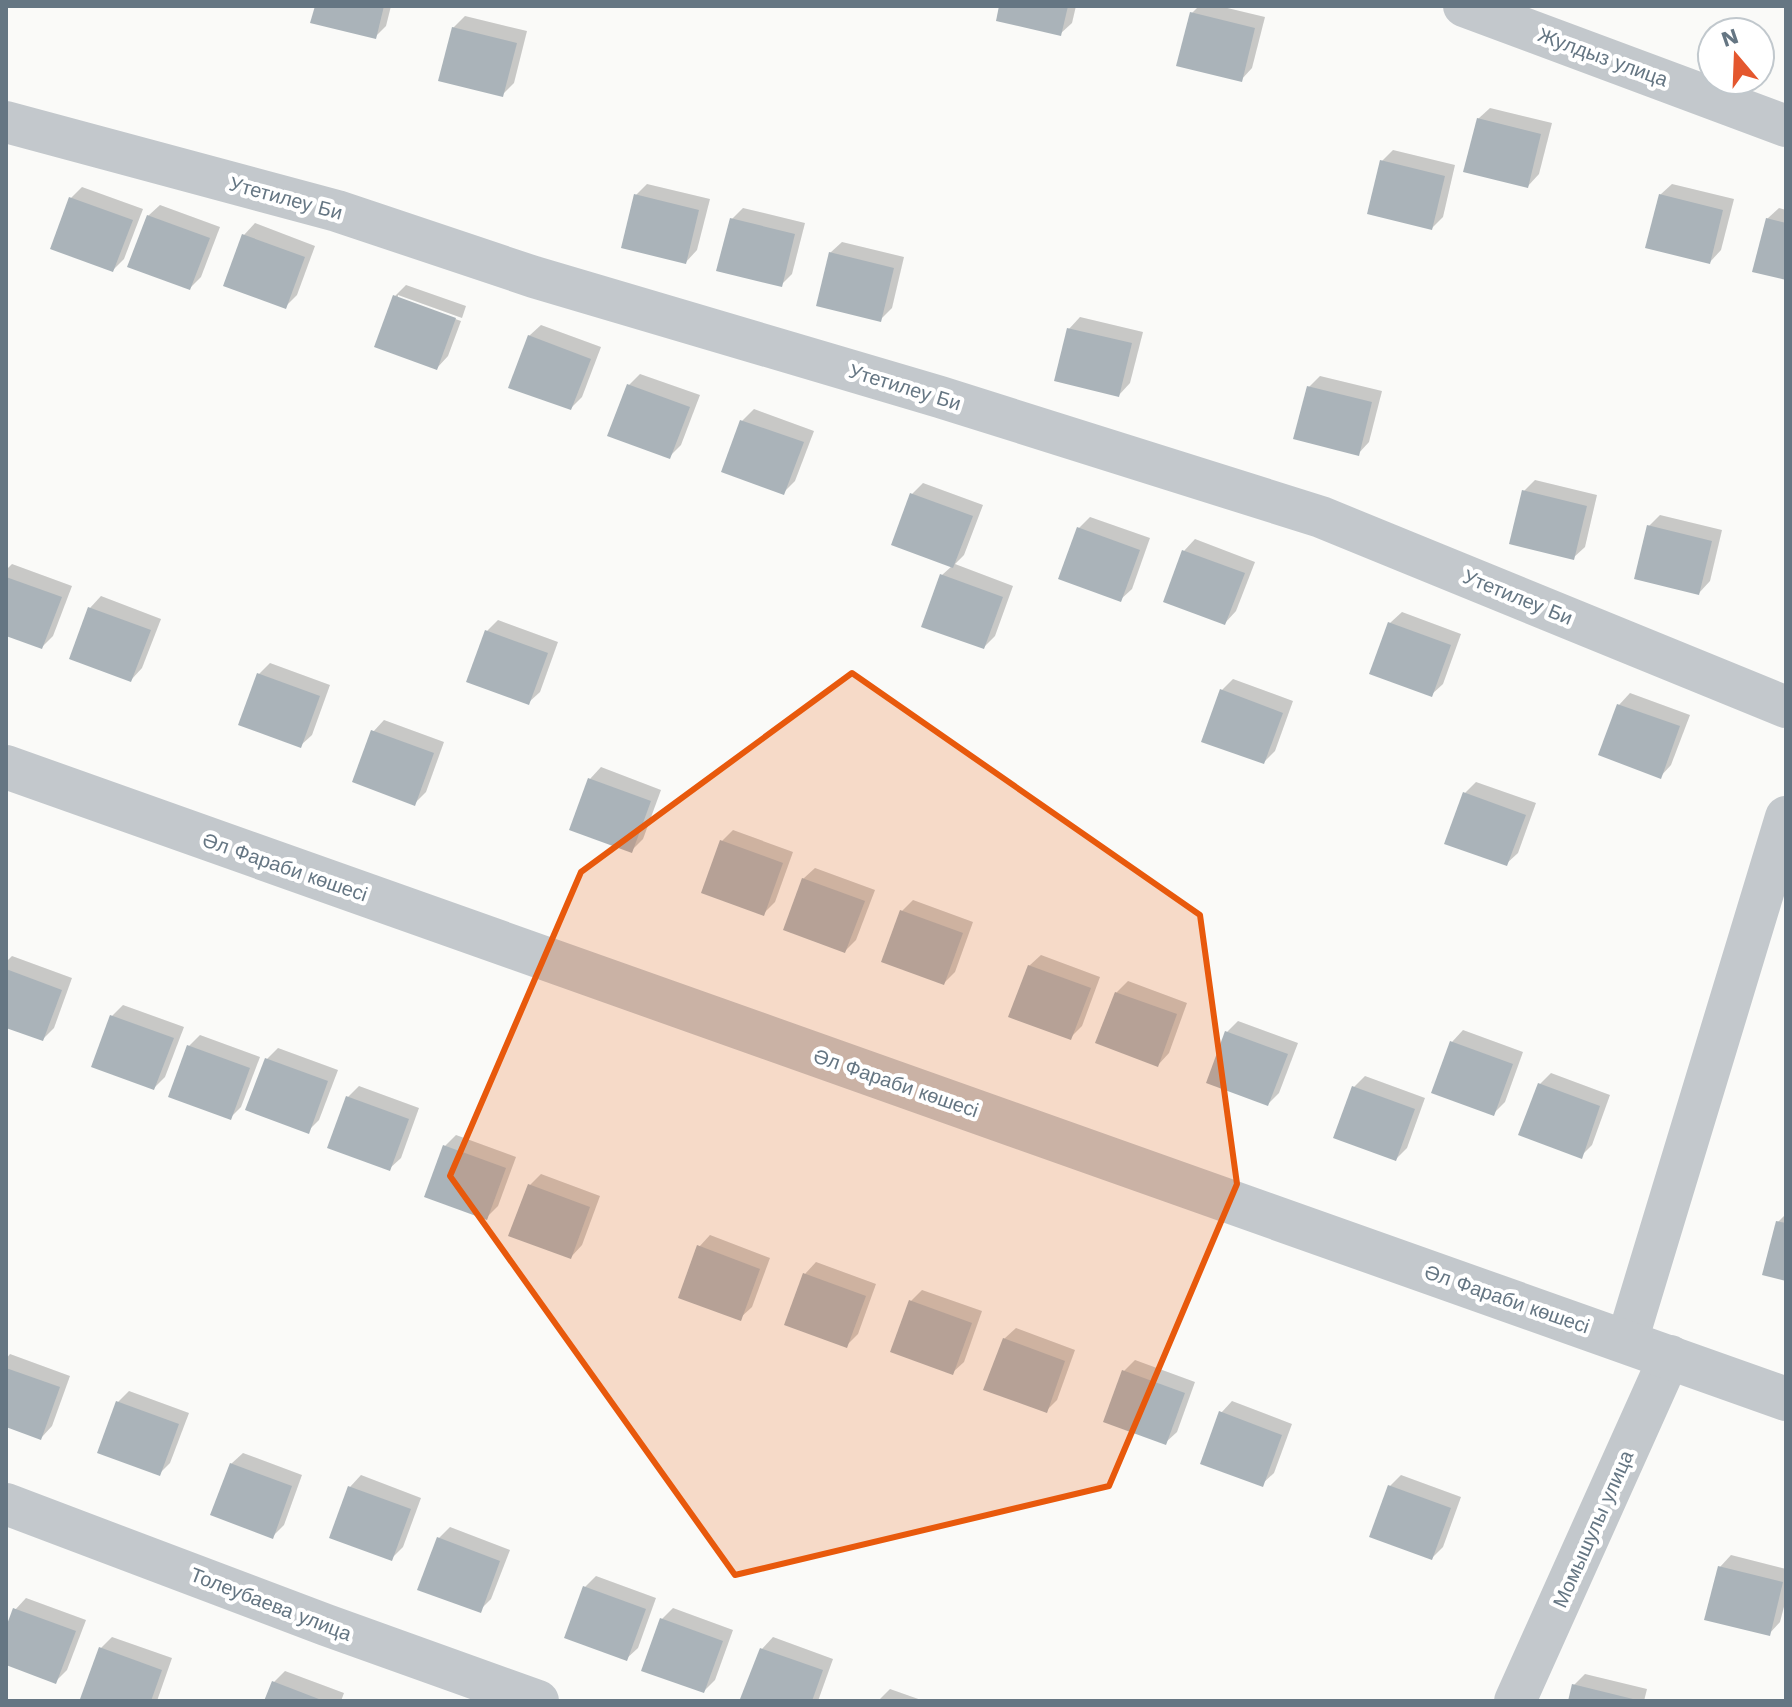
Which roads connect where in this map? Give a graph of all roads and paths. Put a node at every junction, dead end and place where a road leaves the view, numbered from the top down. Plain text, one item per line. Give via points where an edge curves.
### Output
1 (1464, 6) edge
2 (6, 122) edge
3 (1786, 126) edge
4 (1786, 707) edge
5 (6, 767) edge
6 (1786, 817) edge
7 (1627, 1341) junction
8 (1670, 1356) junction
9 (1786, 1399) edge
10 (6, 1504) edge
11 (538, 1701) edge
12 (1515, 1701) edge

1 - 3 street, Жулдыз улица
2 - 4 street, Утетилеу Би via 337,211 534,277 1321,517
5 - 7 street, Әл Фараби көшесі
6 - 7 street
7 - 8 street, Әл Фараби көшесі
8 - 9 street, Әл Фараби көшесі
8 - 12 street, Момышулы улица
10 - 11 street, Толеубаева улица

